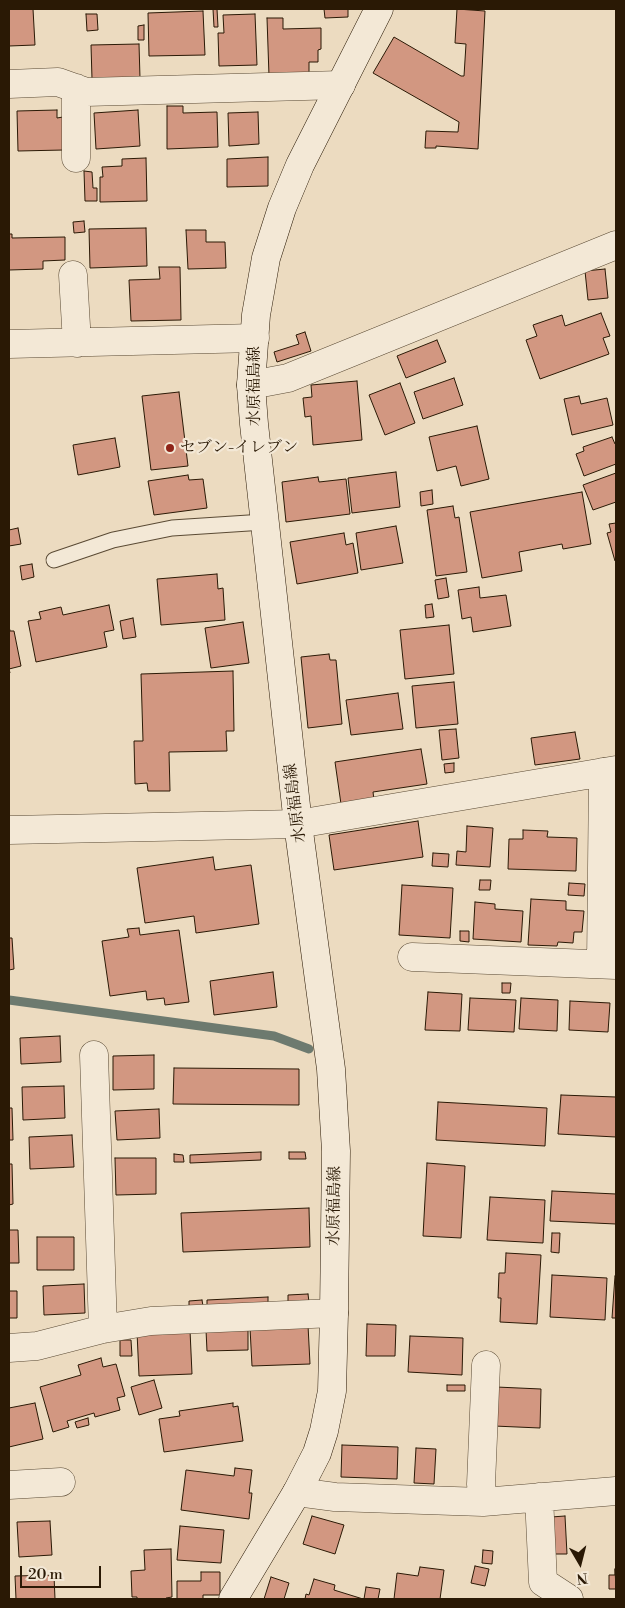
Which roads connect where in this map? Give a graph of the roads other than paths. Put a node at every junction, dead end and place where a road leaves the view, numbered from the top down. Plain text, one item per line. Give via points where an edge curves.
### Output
1 (379, 9) edge
2 (9, 84) edge
3 (341, 85) junction
4 (76, 88) junction
5 (76, 158) dead end
6 (616, 245) edge
7 (73, 276) dead end
8 (255, 338) junction
9 (76, 342) junction
10 (9, 344) edge
11 (251, 384) junction
12 (264, 522) junction
13 (54, 560) dead end
14 (610, 771) edge
15 (298, 824) junction
16 (9, 830) edge
17 (412, 957) dead end
18 (609, 965) edge
19 (94, 1055) dead end
20 (334, 1313) junction
21 (103, 1329) junction
22 (9, 1348) edge
23 (486, 1365) dead end
24 (61, 1482) dead end
25 (9, 1485) edge
26 (616, 1491) edge
27 (297, 1492) junction
28 (539, 1497) junction
29 (483, 1502) junction
30 (233, 1599) edge
31 (569, 1599) edge

1 - 3 street, 水原福島線
2 - 4 street via 58,82
3 - 4 street via 86,92
3 - 8 street, 水原福島線 via 282,208 266,258
4 - 5 street
6 - 11 street via 288,378
7 - 9 street
8 - 9 street
8 - 11 street, 水原福島線
9 - 10 street
11 - 12 street, 水原福島線
12 - 13 lane via 172,528 113,540
12 - 15 street, 水原福島線
14 - 15 street
14 - 18 street
15 - 16 street
15 - 20 street, 水原福島線 via 331,1068 336,1151
17 - 18 street
19 - 21 street
20 - 21 street via 191,1318
20 - 27 street, 水原福島線 via 332,1391 324,1431 317,1453
21 - 22 street via 37,1346
23 - 29 street
24 - 25 street
26 - 28 street
27 - 29 street via 335,1497
27 - 30 street, 水原福島線
28 - 29 street
28 - 31 street via 543,1582

